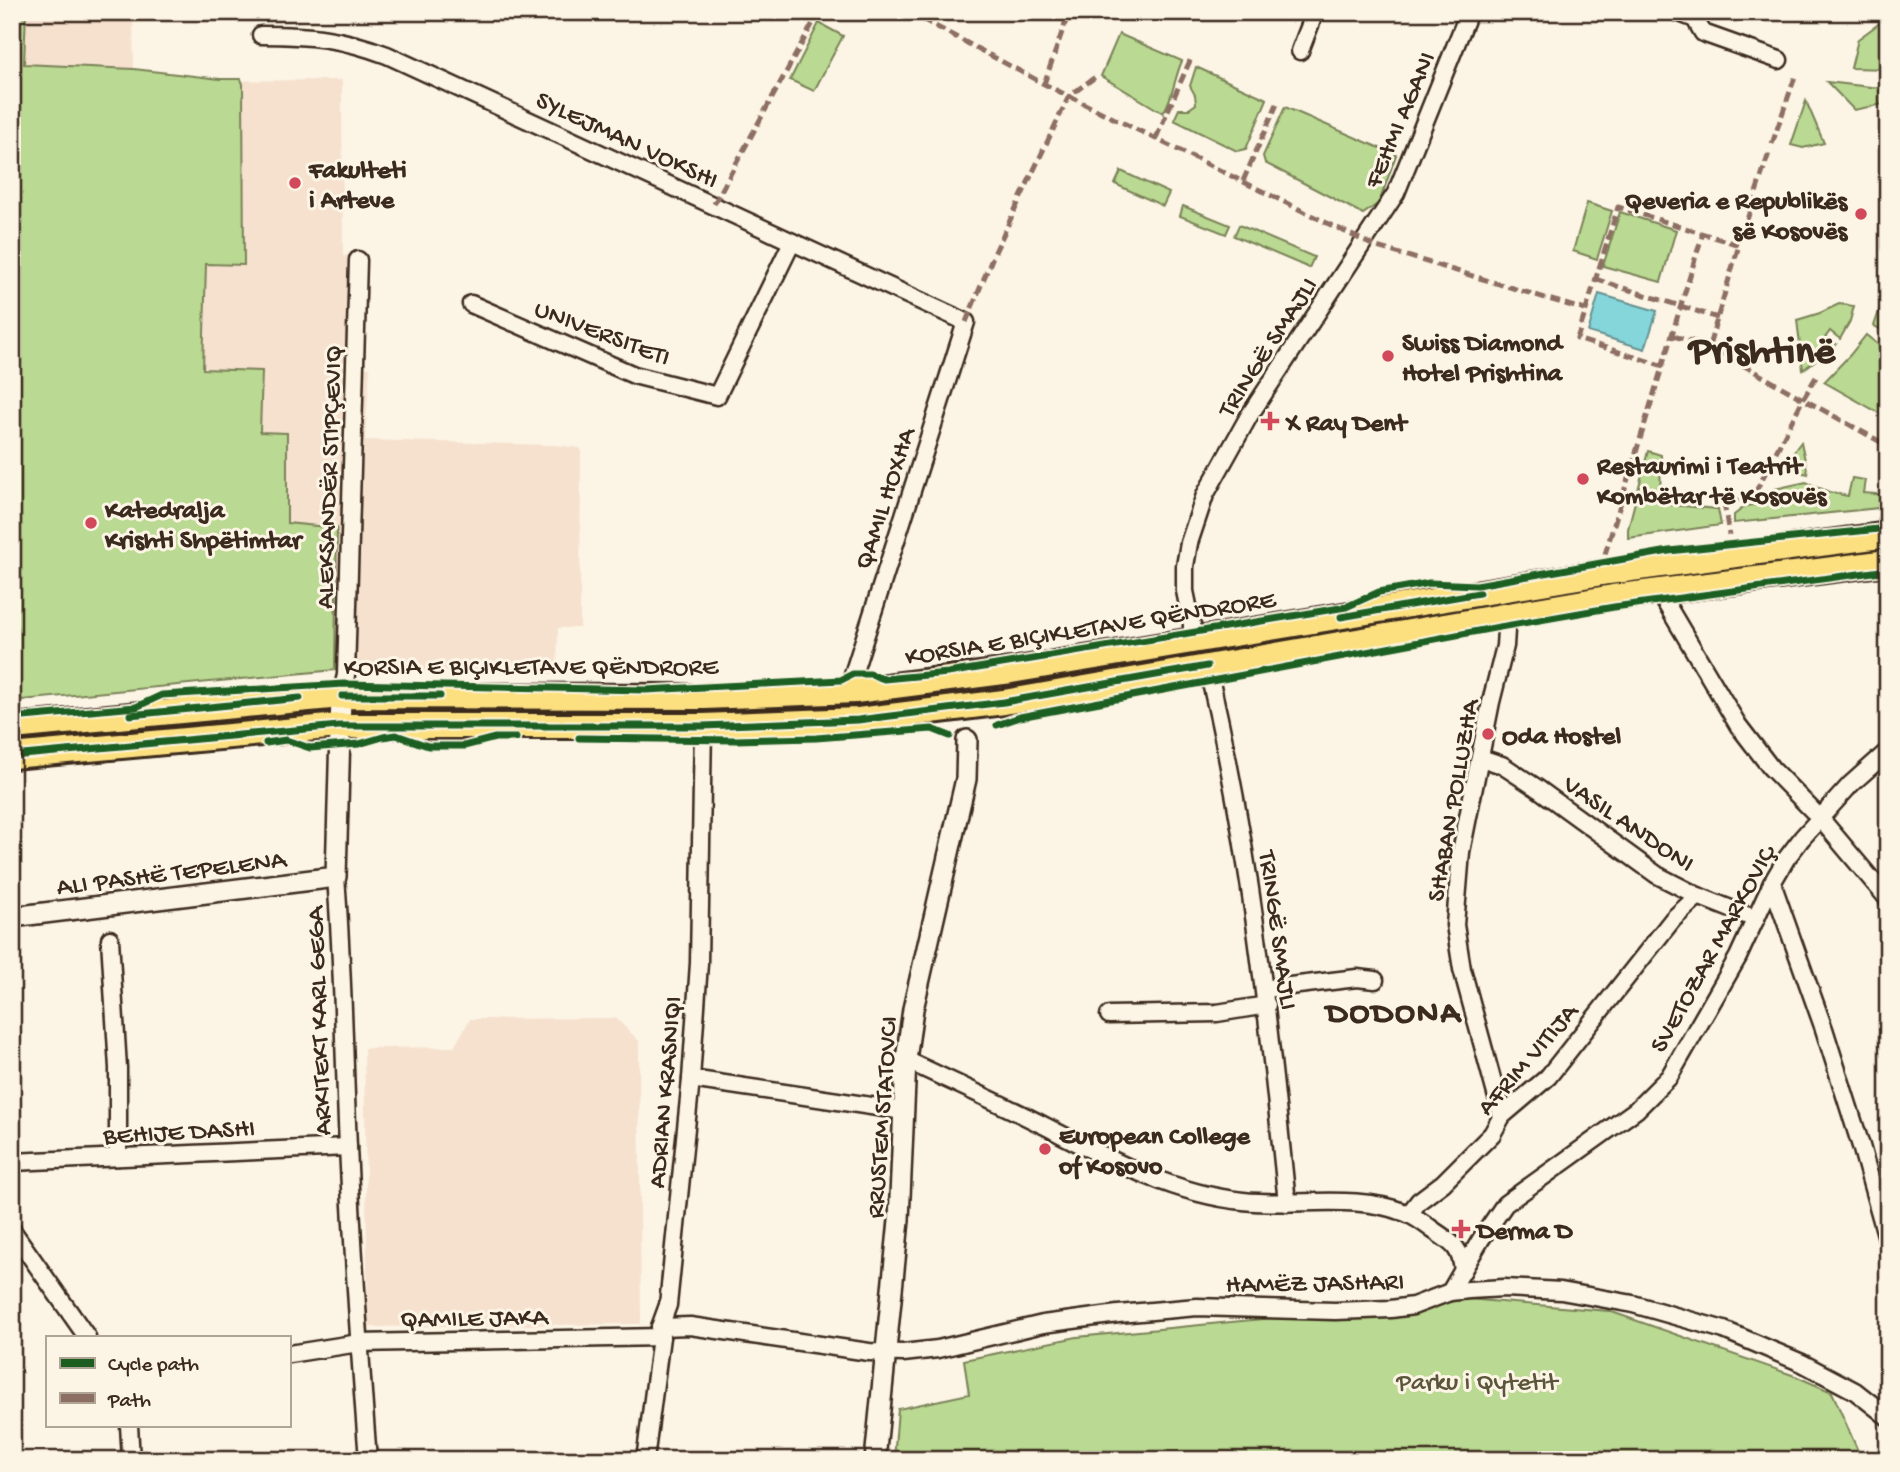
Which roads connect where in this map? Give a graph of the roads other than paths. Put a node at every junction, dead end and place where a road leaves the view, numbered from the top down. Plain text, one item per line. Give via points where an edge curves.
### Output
1 (1315, 12) edge
2 (1469, 12) edge
3 (1677, 12) edge
4 (1696, 15) edge
5 (261, 35) dead end
6 (1300, 51) dead end
7 (1779, 60) dead end
8 (1364, 240) joint
9 (792, 242) junction
10 (358, 260) dead end
11 (471, 304) dead end
12 (966, 322) joint
13 (1888, 535) edge
14 (1888, 562) edge
15 (1658, 590) junction
16 (1507, 614) junction
17 (1192, 642) junction
18 (1206, 666) junction
19 (855, 691) junction
20 (341, 696) junction
21 (339, 726) junction
22 (703, 726) junction
23 (12, 727) edge
24 (967, 740) dead end
25 (1888, 751) edge
26 (12, 756) edge
27 (1480, 758) junction
28 (1820, 818) junction
29 (336, 877) junction
30 (1772, 883) junction
31 (1698, 896) junction
32 (1888, 900) edge
33 (12, 917) edge
34 (1756, 919) junction
35 (110, 939) dead end
36 (1375, 980) dead end
37 (1266, 997) junction
38 (1109, 1015) dead end
39 (906, 1060) junction
40 (691, 1079) junction
41 (904, 1111) junction
42 (1502, 1116) junction
43 (348, 1147) junction
44 (118, 1157) junction
45 (12, 1162) edge
46 (1287, 1203) junction
47 (1409, 1214) junction
48 (12, 1230) edge
49 (1888, 1242) edge
50 (1463, 1270) junction
51 (1450, 1292) junction
52 (660, 1332) junction
53 (86, 1336) edge
54 (359, 1343) junction
55 (290, 1354) edge
56 (885, 1354) junction
57 (1888, 1417) edge
58 (129, 1426) edge
59 (131, 1460) edge
60 (368, 1460) edge
61 (645, 1460) edge
62 (875, 1460) edge

1 - 6 street
2 - 8 street, FEHMI AGANI via 1396,193
3 - 4 street
4 - 7 street via 1703,33
5 - 9 street, SYLEJMAN VOKSHI via 322,37 387,55
8 - 17 street, TRINGË SMAJLI via 1249,416 1205,495 1185,566
9 - 11 street, UNIVERSITETI via 717,396 634,375
9 - 12 street, SYLEJMAN VOKSHI
10 - 20 street, ALEKSANDËR STIPÇEVIQ via 346,675
12 - 19 street, QAMIL HOXHA via 853,674
13 - 17 main road via 1608,572
14 - 15 main road
15 - 16 main road
15 - 28 street via 1738,725 1771,768
16 - 18 main road
16 - 27 street, SHABAN POLLUZHA via 1505,646
17 - 19 main road
18 - 22 main road via 858,720
18 - 37 street, TRINGË SMAJLI via 1235,804
19 - 20 main road via 704,697
20 - 21 street, ARKITEKT KARL GEGA
20 - 23 main road
21 - 22 main road
21 - 26 main road
21 - 29 street, ARKITEKT KARL GEGA
22 - 40 street, ADRIAN KRASNIQI via 699,963
24 - 39 street, RRUSTEM STATOVCI via 966,779 913,1009
25 - 28 street, SVETOZAR MARKOVIÇ
27 - 31 street, VASIL ANDONI via 1503,765 1657,876
27 - 42 street, SHABAN POLLUZHA via 1461,852 1455,925
28 - 30 street, SVETOZAR MARKOVIÇ
28 - 32 street
29 - 33 street, ALI PASHË TEPELENA
29 - 43 street, ARKITEKT KARL GEGA
30 - 34 street, SVETOZAR MARKOVIÇ
30 - 49 street via 1829,1042
31 - 34 street, VASIL ANDONI
31 - 42 street, AFRIM VITIJA via 1673,919 1548,1077
34 - 50 street, SVETOZAR MARKOVIÇ via 1668,1077 1636,1110 1505,1204
35 - 44 street
36 - 37 street via 1357,978
37 - 38 street via 1217,1013
37 - 46 street, TRINGË SMAJLI
39 - 41 street, RRUSTEM STATOVCI
39 - 46 street via 1157,1180 1242,1201
40 - 41 street
40 - 52 street, ADRIAN KRASNIQI via 668,1305
41 - 56 street, RRUSTEM STATOVCI via 899,1220
42 - 47 street, AFRIM VITIJA via 1492,1134
43 - 44 street, BEHIJE DASHI
43 - 54 street, ARKITEKT KARL GEGA
44 - 45 street, BEHIJE DASHI
46 - 47 street via 1385,1206
47 - 50 street via 1451,1242 1461,1254
48 - 53 street
50 - 51 street, SVETOZAR MARKOVIÇ
51 - 56 street, HAMËZ JASHARI via 1391,1309 1197,1307 1118,1314 1044,1324 938,1349
51 - 57 street, HAMËZ JASHARI via 1504,1287 1633,1304 1724,1330 1802,1363 1855,1391
52 - 54 street, QAMILE JAKA
52 - 56 street, HAMËZ JASHARI via 690,1326
52 - 61 street, ADRIAN KRASNIQI
54 - 55 street, QAMILE JAKA
54 - 60 street, ARKITEKT KARL GEGA
56 - 62 street, RRUSTEM STATOVCI
58 - 59 street

